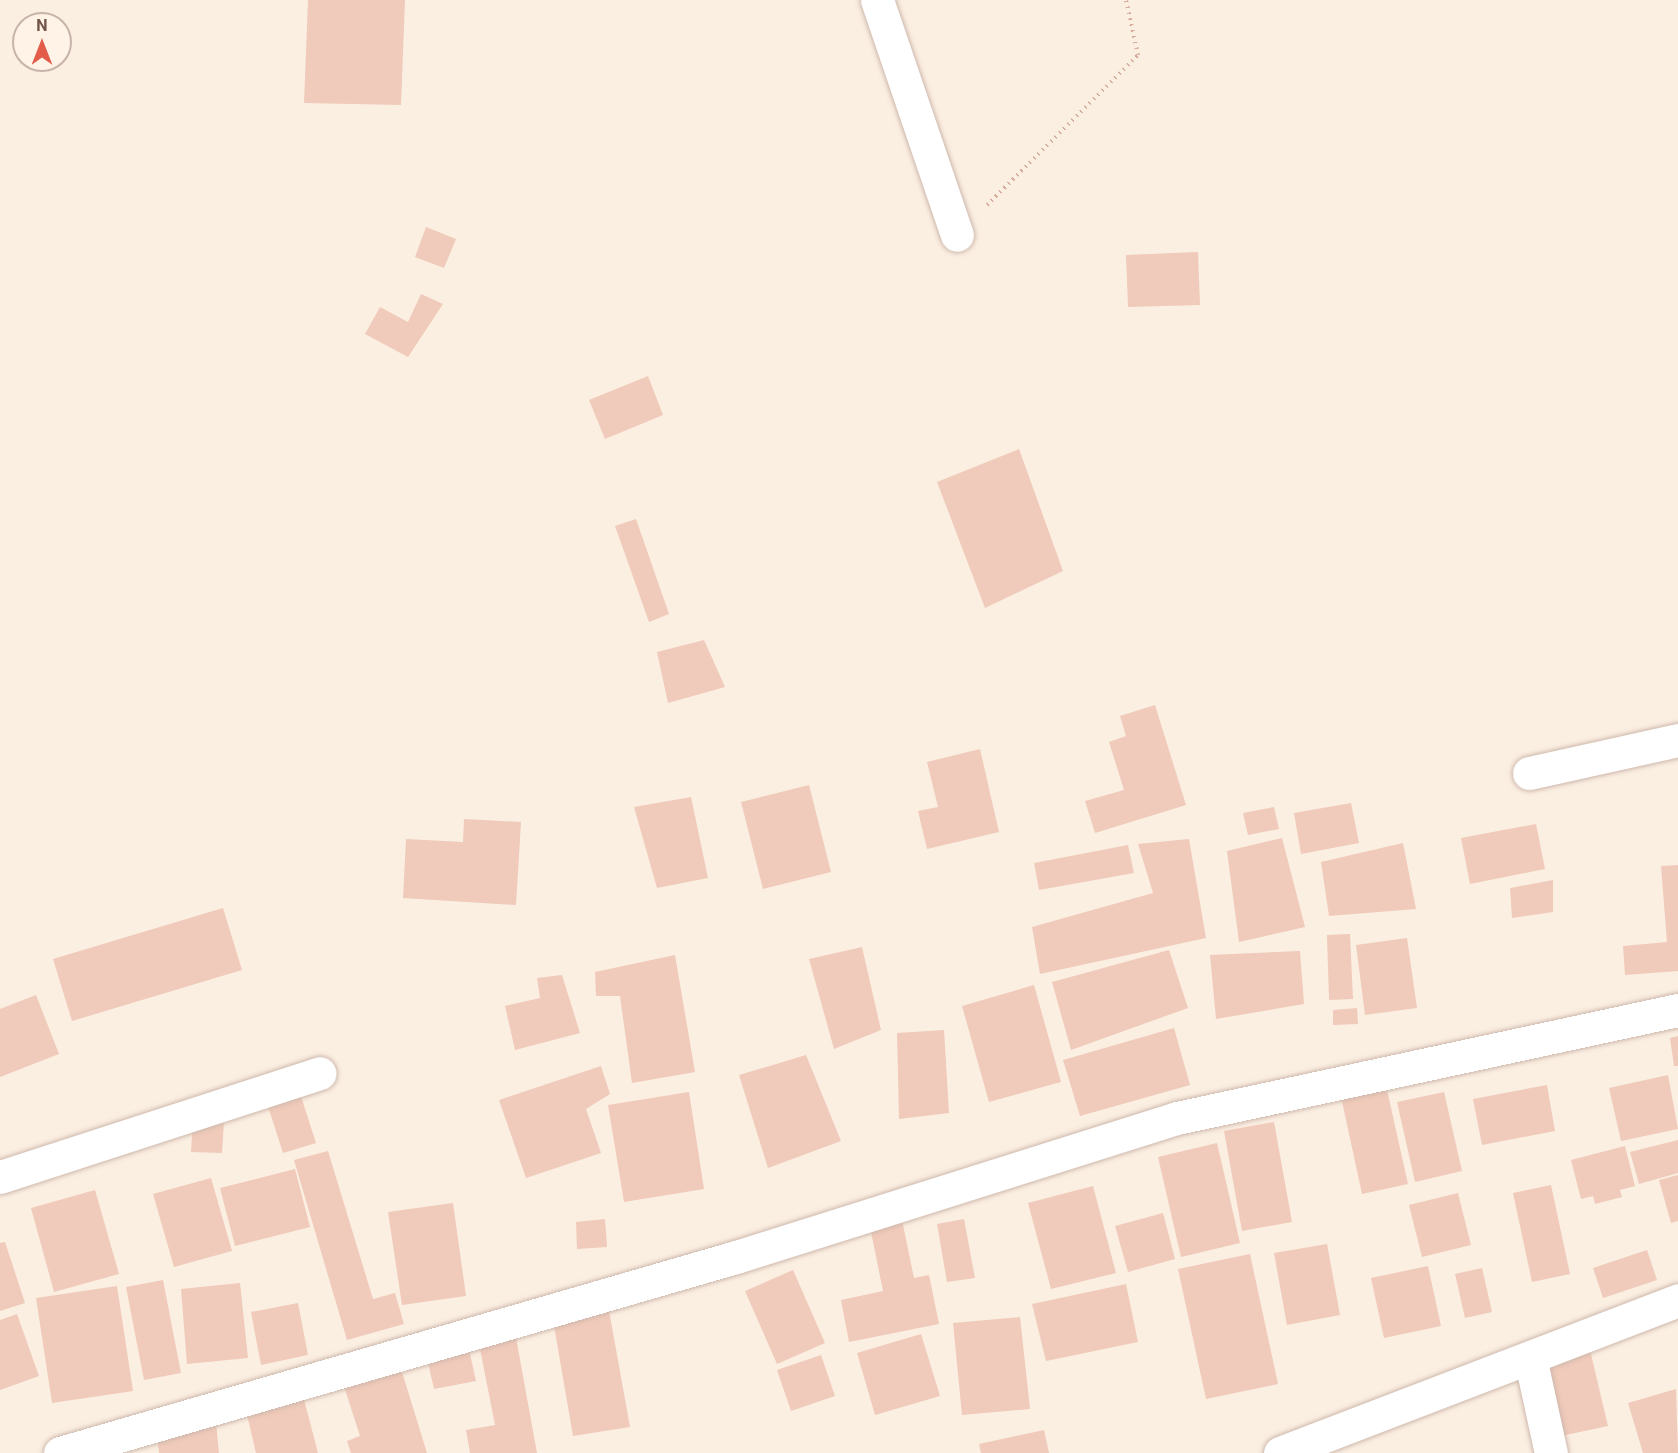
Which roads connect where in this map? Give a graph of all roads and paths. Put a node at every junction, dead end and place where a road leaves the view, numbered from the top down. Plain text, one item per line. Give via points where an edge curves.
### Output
1 (877, 0) edge
2 (1126, 0) edge
3 (957, 235) joint
4 (1678, 740) edge
5 (1529, 773) dead end
6 (1678, 1010) edge
7 (320, 1073) dead end
8 (0, 1177) edge
9 (1678, 1300) edge
10 (1530, 1357) junction
11 (60, 1453) edge
12 (1280, 1453) edge
13 (1551, 1453) edge

1 - 3 street
2 - 3 path via 1138,55
4 - 5 street
6 - 11 street via 1177,1118 735,1257
7 - 8 street
9 - 10 street
10 - 12 street
10 - 13 street

